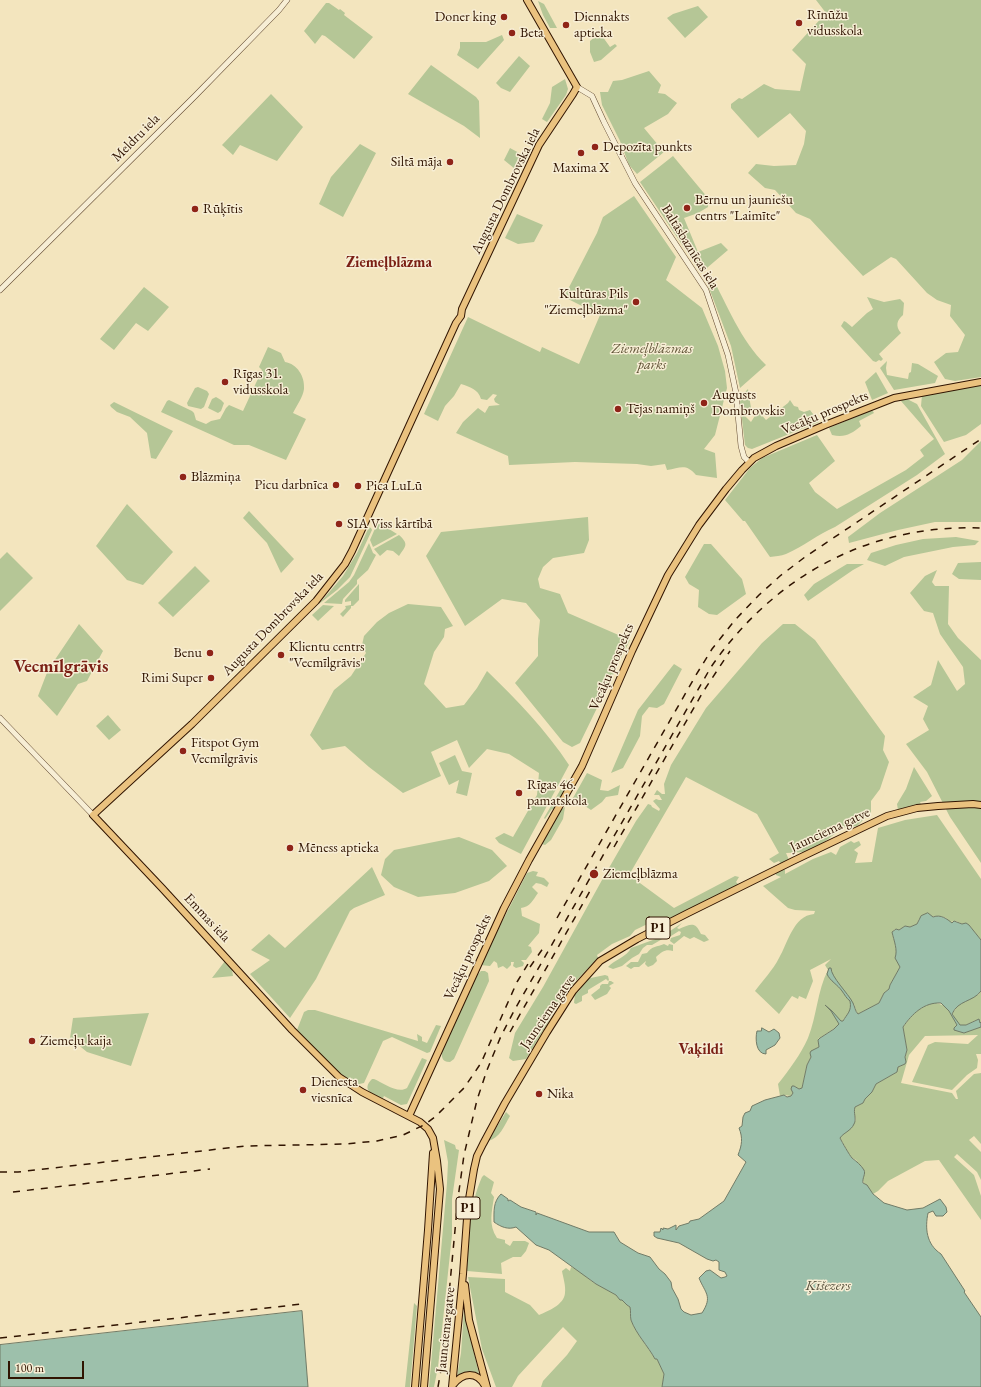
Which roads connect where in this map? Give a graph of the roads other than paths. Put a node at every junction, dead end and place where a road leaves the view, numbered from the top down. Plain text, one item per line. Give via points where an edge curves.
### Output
1 (287, 0) edge
2 (527, 0) edge
3 (577, 87) junction
4 (0, 290) edge
5 (981, 382) edge
6 (749, 462) junction
7 (0, 718) edge
8 (981, 805) edge
9 (93, 815) junction
10 (409, 1116) junction
11 (434, 1147) junction
12 (464, 1274) junction
13 (423, 1298) junction
14 (431, 1299) junction
15 (415, 1387) edge
16 (424, 1387) edge
17 (452, 1387) edge
18 (487, 1387) edge

1 - 4 street, Meldru iela via 195,96
2 - 3 main road
3 - 6 street, Baltāsbaznīcas iela via 592,96 635,183 706,290 728,356 736,393 741,446 744,457
3 - 9 main road, Augusta Dombrovska iela via 538,145 462,309 457,314 456,323 345,564 316,601 199,717
5 - 6 main road, Vecāķu prospekts via 894,398 776,446
6 - 10 main road, Vecāķu prospekts via 702,521 668,575 582,766 504,908
7 - 9 street, Emmas iela
8 - 12 main road, Jaunciema gatve / P1 via 917,808 887,816 681,916 600,961 573,991 505,1103 480,1150 468,1205
9 - 10 main road, Emmas iela via 336,1074 353,1087
10 - 11 main road, Emmas iela via 428,1130 433,1138
11 - 13 main road
11 - 14 main road via 440,1189
12 - 17 main road, Jaunciema gatve / P1
12 - 18 main road, P1 via 469,1320
13 - 14 main road
13 - 15 main road
14 - 16 main road
17 - 18 main road via 458,1378 473,1375 482,1380

